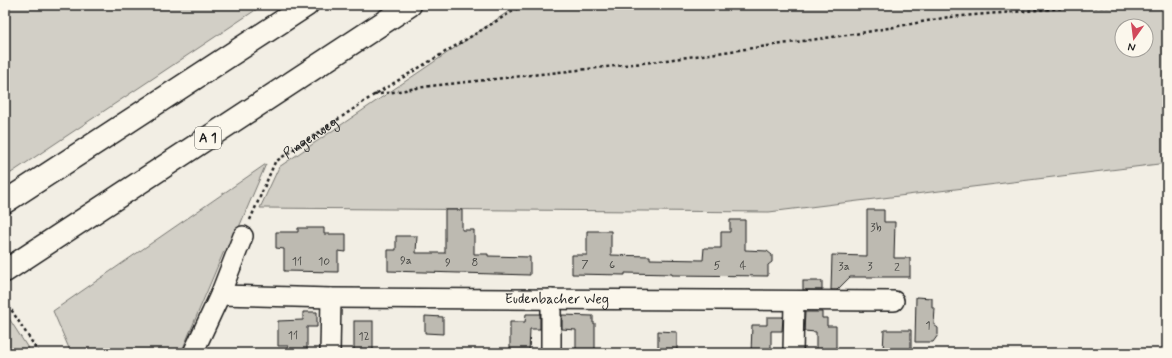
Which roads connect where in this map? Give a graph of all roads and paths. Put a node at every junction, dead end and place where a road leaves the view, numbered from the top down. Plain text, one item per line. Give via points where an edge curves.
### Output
1 (307, 5) edge
2 (410, 5) edge
3 (523, 5) edge
4 (1134, 5) edge
5 (374, 95) junction
6 (5, 202) edge
7 (243, 236) joint
8 (5, 271) edge
9 (220, 295) junction
10 (331, 298) junction
11 (551, 299) junction
12 (5, 300) edge
13 (894, 301) dead end
14 (794, 302) junction
15 (39, 353) edge
16 (193, 353) edge
17 (330, 353) edge
18 (551, 353) edge
19 (793, 353) edge

1 - 6 highway
2 - 8 highway, A 1
3 - 5 path, Pingenweg
4 - 5 path via 949,17 861,33 652,62 430,86
5 - 7 path, Pingenweg via 275,162
7 - 9 street
9 - 10 street, Eudenbacher Weg
9 - 16 street
10 - 11 street, Eudenbacher Weg
10 - 17 street
11 - 14 street, Eudenbacher Weg
11 - 18 street
12 - 15 path
13 - 14 street, Eudenbacher Weg
14 - 19 street

